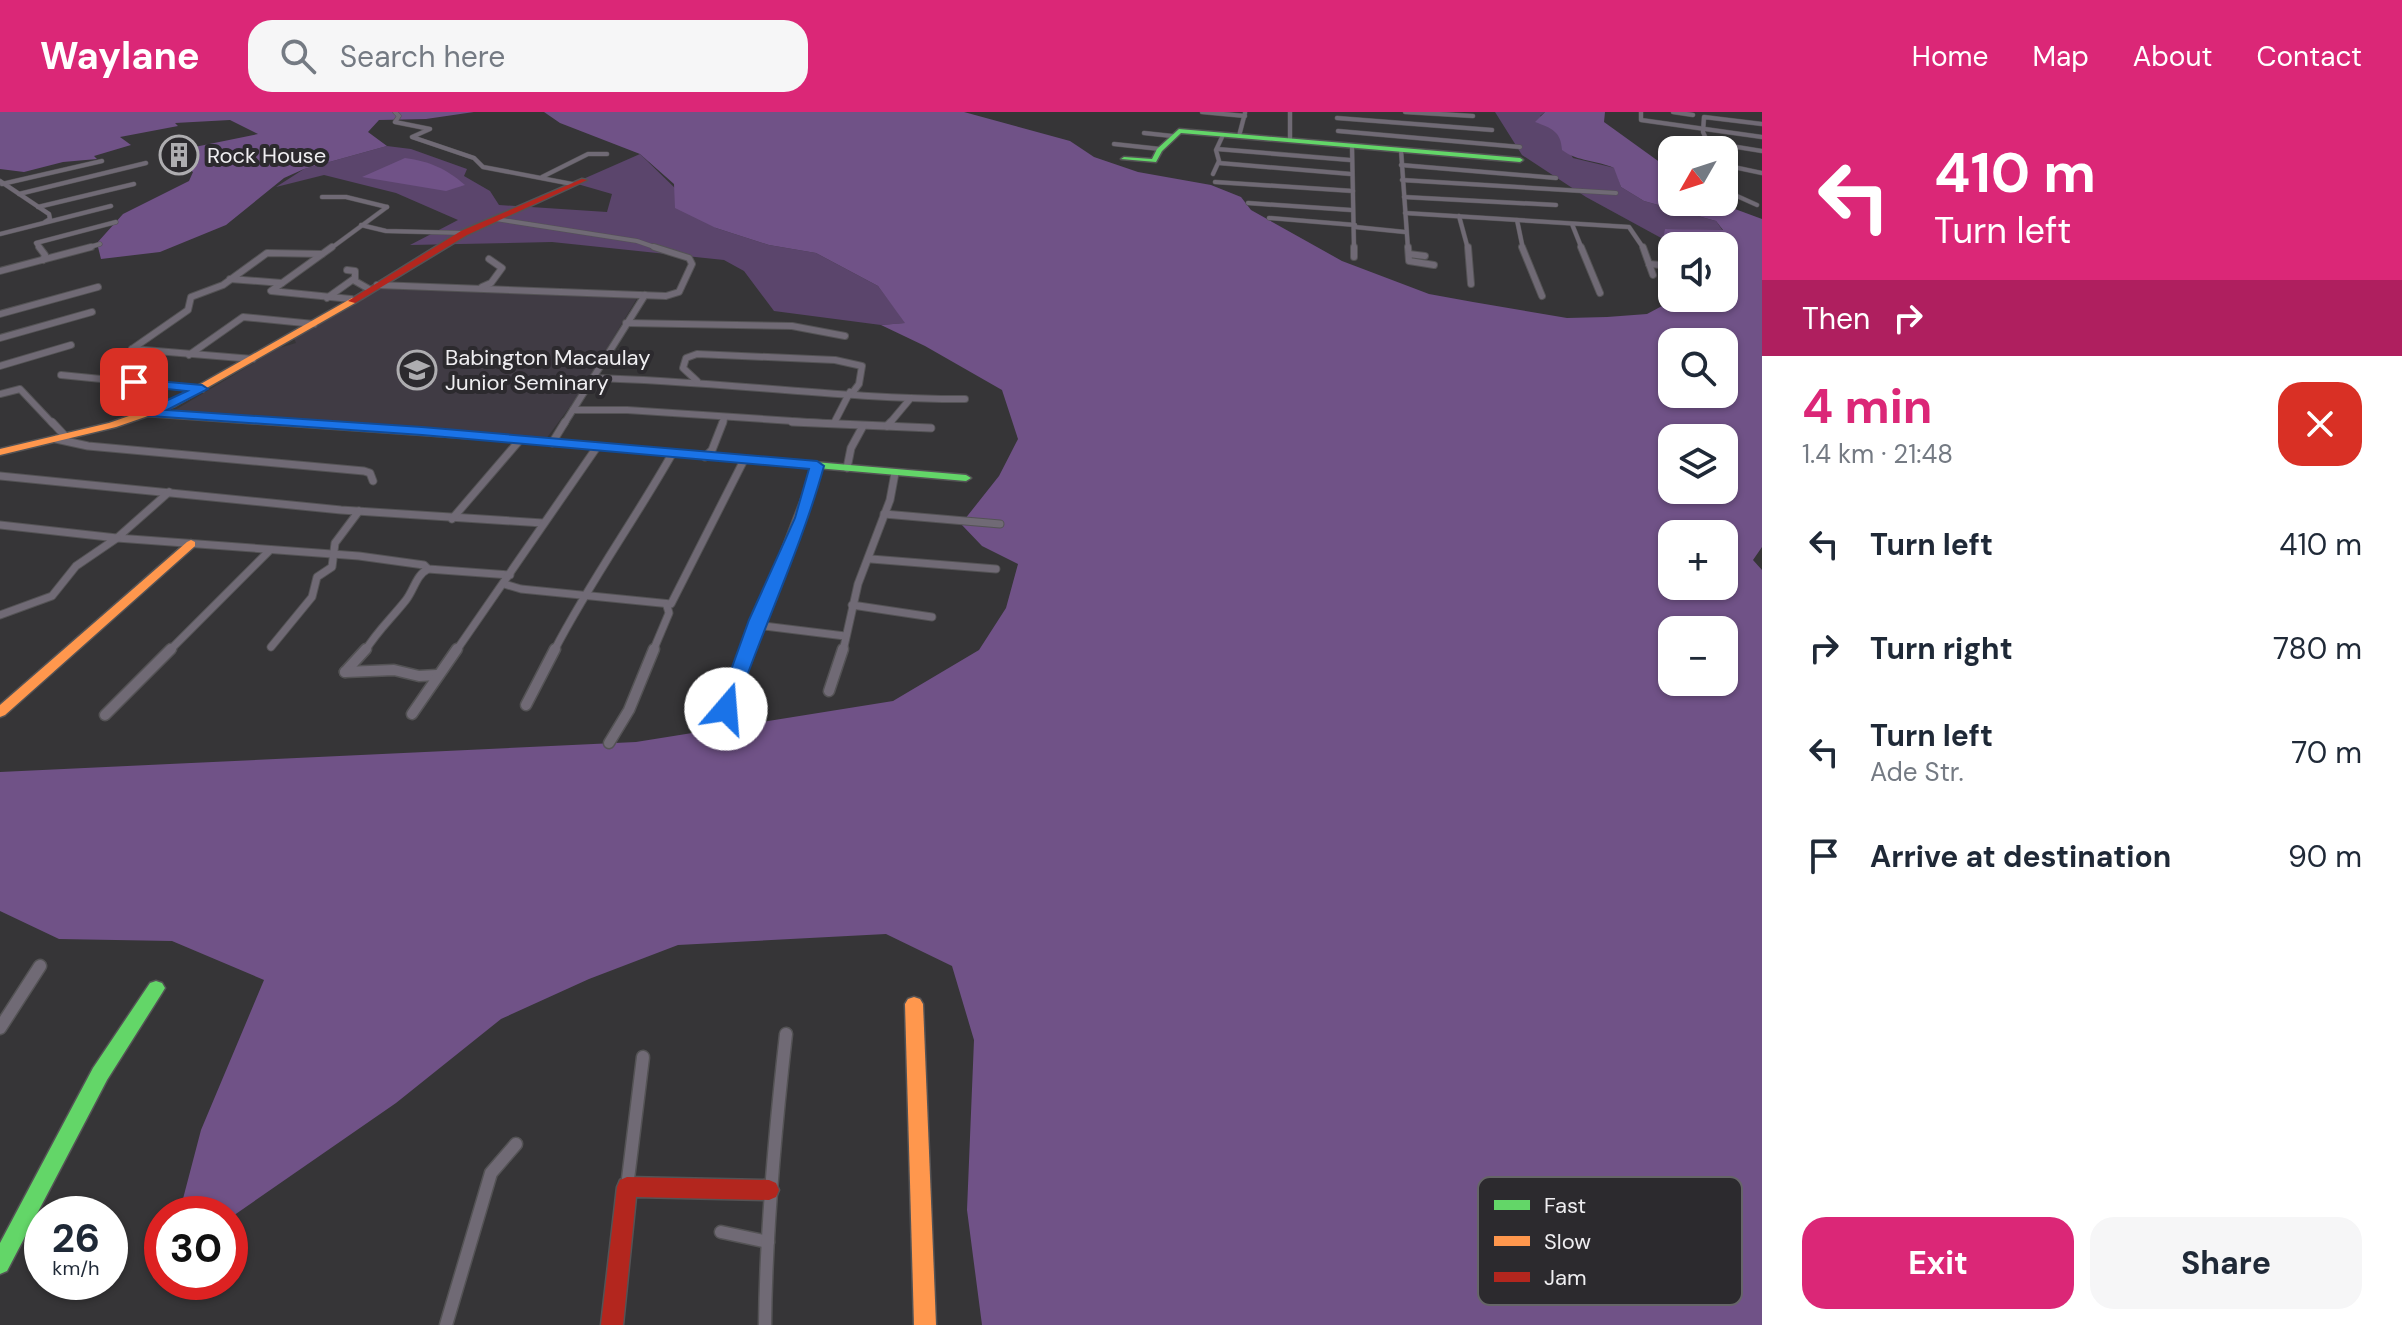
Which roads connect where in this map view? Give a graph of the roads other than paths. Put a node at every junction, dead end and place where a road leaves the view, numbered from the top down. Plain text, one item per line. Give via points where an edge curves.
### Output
1 (395, 112) edge
2 (1202, 112) edge
3 (1290, 112) edge
4 (1405, 112) edge
5 (1641, 112) edge
6 (1673, 112) edge
7 (1726, 112) edge
8 (1245, 114) edge
9 (1337, 115) edge
10 (1693, 115) dead end
11 (1473, 116) dead end
12 (1723, 119) junction
13 (1762, 124) edge
14 (1702, 129) junction
15 (1492, 130) dead end
16 (1144, 133) dead end
17 (1172, 136) junction
18 (1239, 136) junction
19 (1704, 136) edge
20 (1762, 137) edge
21 (1337, 138) junction
22 (1290, 140) junction
23 (1220, 142) junction
24 (1114, 144) dead end
25 (1738, 147) edge
26 (1160, 149) junction
27 (1762, 151) edge
28 (1351, 153) junction
29 (1520, 153) joint
30 (607, 154) dead end
31 (1401, 158) junction
32 (1124, 159) dead end
33 (102, 161) dead end
34 (146, 163) dead end
35 (1219, 163) junction
36 (1738, 168) edge
37 (1762, 173) edge
38 (1213, 174) dead end
39 (1351, 174) junction
40 (542, 177) junction
41 (1556, 178) dead end
42 (1402, 180) junction
43 (1, 182) edge
44 (578, 182) joint
45 (1215, 182) dead end
46 (134, 184) dead end
47 (1353, 191) junction
48 (1616, 193) dead end
49 (19, 194) junction
50 (1738, 196) edge
51 (322, 197) dead end
52 (1404, 197) junction
53 (1248, 203) dead end
54 (1556, 205) dead end
55 (1757, 205) dead end
56 (111, 206) dead end
57 (38, 207) junction
58 (1351, 210) junction
59 (1405, 213) junction
60 (1459, 216) junction
61 (1269, 218) dead end
62 (496, 219) junction
63 (1517, 220) junction
64 (45, 222) junction
65 (116, 222) dead end
66 (1572, 224) junction
67 (361, 225) junction
68 (1355, 226) junction
69 (1405, 232) junction
70 (464, 233) junction
71 (0, 234) edge
72 (100, 244) dead end
73 (322, 254) junction
74 (1409, 254) junction
75 (1425, 256) dead end
76 (1354, 257) dead end
77 (489, 259) dead end
78 (43, 260) junction
79 (1649, 264) junction
80 (1434, 265) dead end
81 (1658, 265) edge
82 (347, 270) dead end
83 (0, 271) edge
84 (1653, 275) dead end
85 (355, 278) junction
86 (230, 279) junction
87 (282, 283) junction
88 (1471, 284) dead end
89 (98, 287) dead end
90 (373, 287) junction
91 (479, 288) junction
92 (1600, 293) dead end
93 (645, 295) junction
94 (1542, 296) dead end
95 (339, 300) junction
96 (92, 312) dead end
97 (0, 314) edge
98 (626, 323) junction
99 (314, 324) junction
100 (845, 336) dead end
101 (0, 338) edge
102 (71, 345) dead end
103 (189, 355) junction
104 (253, 359) junction
105 (0, 366) edge
106 (61, 375) dead end
107 (594, 378) junction
108 (697, 381) junction
109 (202, 389) junction
110 (852, 392) junction
111 (0, 394) edge
112 (910, 399) junction
113 (965, 399) dead end
114 (573, 410) junction
115 (150, 413) junction
116 (724, 419) junction
117 (834, 423) junction
118 (863, 426) junction
119 (887, 426) junction
120 (931, 428) dead end
121 (61, 438) junction
122 (519, 441) junction
123 (552, 443) junction
124 (597, 447) junction
125 (0, 452) edge
126 (672, 454) junction
127 (705, 457) junction
128 (744, 460) junction
129 (817, 466) junction
130 (847, 468) junction
131 (895, 473) junction
132 (0, 476) edge
133 (966, 478) dead end
134 (373, 481) dead end
135 (169, 492) junction
136 (359, 511) junction
137 (884, 514) junction
138 (452, 519) junction
139 (543, 523) junction
140 (1000, 524) dead end
141 (0, 527) edge
142 (117, 538) junction
143 (191, 544) junction
144 (270, 550) junction
145 (334, 555) junction
146 (871, 559) junction
147 (428, 569) junction
148 (996, 569) dead end
149 (510, 575) junction
150 (504, 584) junction
151 (583, 595) junction
152 (852, 605) junction
153 (667, 606) junction
154 (0, 615) edge
155 (932, 617) dead end
156 (756, 625) junction
157 (845, 636) junction
158 (271, 647) dead end
159 (437, 675) junction
160 (829, 691) dead end
161 (526, 705) dead end
162 (726, 709) dead end
163 (0, 712) edge
164 (412, 714) dead end
165 (105, 715) dead end
166 (609, 743) dead end
167 (40, 966) dead end
168 (156, 988) dead end
169 (914, 1004) dead end
170 (0, 1028) edge
171 (786, 1034) dead end
172 (643, 1057) dead end
173 (516, 1144) dead end
174 (627, 1187) junction
175 (769, 1190) junction
176 (721, 1232) dead end
177 (768, 1242) junction
178 (0, 1264) edge
179 (446, 1325) edge
180 (612, 1325) edge
181 (765, 1325) edge
182 (925, 1325) edge

1 - 40 street via 395,122 430,129 412,137 474,158 486,168
2 - 8 street
3 - 22 street
4 - 11 street
5 - 14 street via 1641,120
6 - 10 street
7 - 12 street
8 - 18 street
9 - 15 street
9 - 21 street
12 - 13 street
12 - 14 street via 1704,117
14 - 19 street
14 - 20 street
16 - 17 street
17 - 23 street via 1196,128
17 - 26 street
18 - 22 street
18 - 23 street
21 - 22 street
21 - 28 street
21 - 29 street
23 - 28 street
23 - 35 street
24 - 26 street
25 - 27 street
26 - 32 street via 1152,162
28 - 31 street
28 - 39 street
29 - 31 street
30 - 40 street via 588,154
31 - 41 street
31 - 42 street
33 - 43 street
34 - 49 street
35 - 38 street
35 - 39 street
36 - 37 street
39 - 47 street
40 - 44 street
42 - 48 street
42 - 52 street
43 - 49 street
44 - 62 street
45 - 47 street
46 - 57 street
47 - 58 street
49 - 57 street
50 - 55 street
51 - 67 street via 387,207
52 - 54 street
52 - 59 street
53 - 58 street
56 - 64 street
57 - 64 street via 51,216
58 - 68 street
59 - 60 street
59 - 69 street
60 - 63 street
60 - 88 street
61 - 68 street
62 - 70 street
62 - 93 street via 637,241 691,261 677,294
63 - 66 street
63 - 94 street via 1524,256
64 - 71 street
65 - 78 street via 36,243
66 - 79 street via 1631,227
66 - 92 street
67 - 70 street via 386,231
67 - 73 street
68 - 69 street
68 - 76 street
69 - 74 street
70 - 90 street
72 - 78 street
73 - 86 street via 267,253
73 - 87 street
74 - 75 street
74 - 80 street via 1410,262
77 - 91 street via 502,268 491,283
78 - 83 street
79 - 81 street
79 - 84 street
82 - 85 street via 355,271
85 - 90 street
85 - 95 street
86 - 87 street
86 - 103 street via 191,297 188,310 132,348
87 - 95 street via 271,292
89 - 97 street
90 - 91 street
90 - 95 street
91 - 93 street
93 - 98 street
95 - 99 street
96 - 101 street
98 - 100 street via 792,326
98 - 107 street
99 - 103 street via 243,317
99 - 104 street
102 - 105 street
103 - 104 street
104 - 109 street
106 - 109 street
107 - 108 street
107 - 114 street
108 - 110 street
108 - 110 street via 683,368 686,358 697,354 835,360 862,366
109 - 115 street
110 - 112 street
110 - 117 street
111 - 121 street via 20,389
112 - 113 street
112 - 119 street
114 - 116 street
114 - 123 street
115 - 121 street
115 - 122 street
116 - 117 street
116 - 127 street
117 - 118 street
118 - 119 street
118 - 130 street
119 - 120 street
121 - 125 street
121 - 134 street via 75,445 364,471
122 - 123 street
122 - 138 street
123 - 124 street
124 - 126 street
124 - 139 street
126 - 127 street
126 - 151 street
127 - 128 street
128 - 129 street
128 - 153 street via 680,593
129 - 130 street
129 - 156 street via 802,518
130 - 131 street
131 - 133 street
131 - 137 street
132 - 135 street
135 - 136 street
135 - 142 street
136 - 138 street
136 - 145 street via 339,535
137 - 140 street
137 - 146 street
138 - 139 street
139 - 149 street
141 - 142 street
142 - 143 street
142 - 154 street via 76,566 52,596
143 - 144 street
143 - 163 street
144 - 145 street
144 - 165 street
145 - 147 street via 368,556
145 - 158 street via 332,567 317,577 310,601 279,631
146 - 148 street
146 - 152 street
147 - 149 street
147 - 159 street via 345,672
149 - 150 street
150 - 151 street
150 - 159 street
151 - 153 street
151 - 161 street
152 - 155 street
152 - 157 street
153 - 166 street via 669,613 640,684
156 - 157 street
156 - 162 street
157 - 160 street
159 - 164 street
167 - 170 street
168 - 178 street via 100,1074
169 - 182 street
171 - 175 street
172 - 174 street
173 - 179 street via 491,1173
174 - 175 street
174 - 180 street
175 - 177 street
176 - 177 street
177 - 181 street

